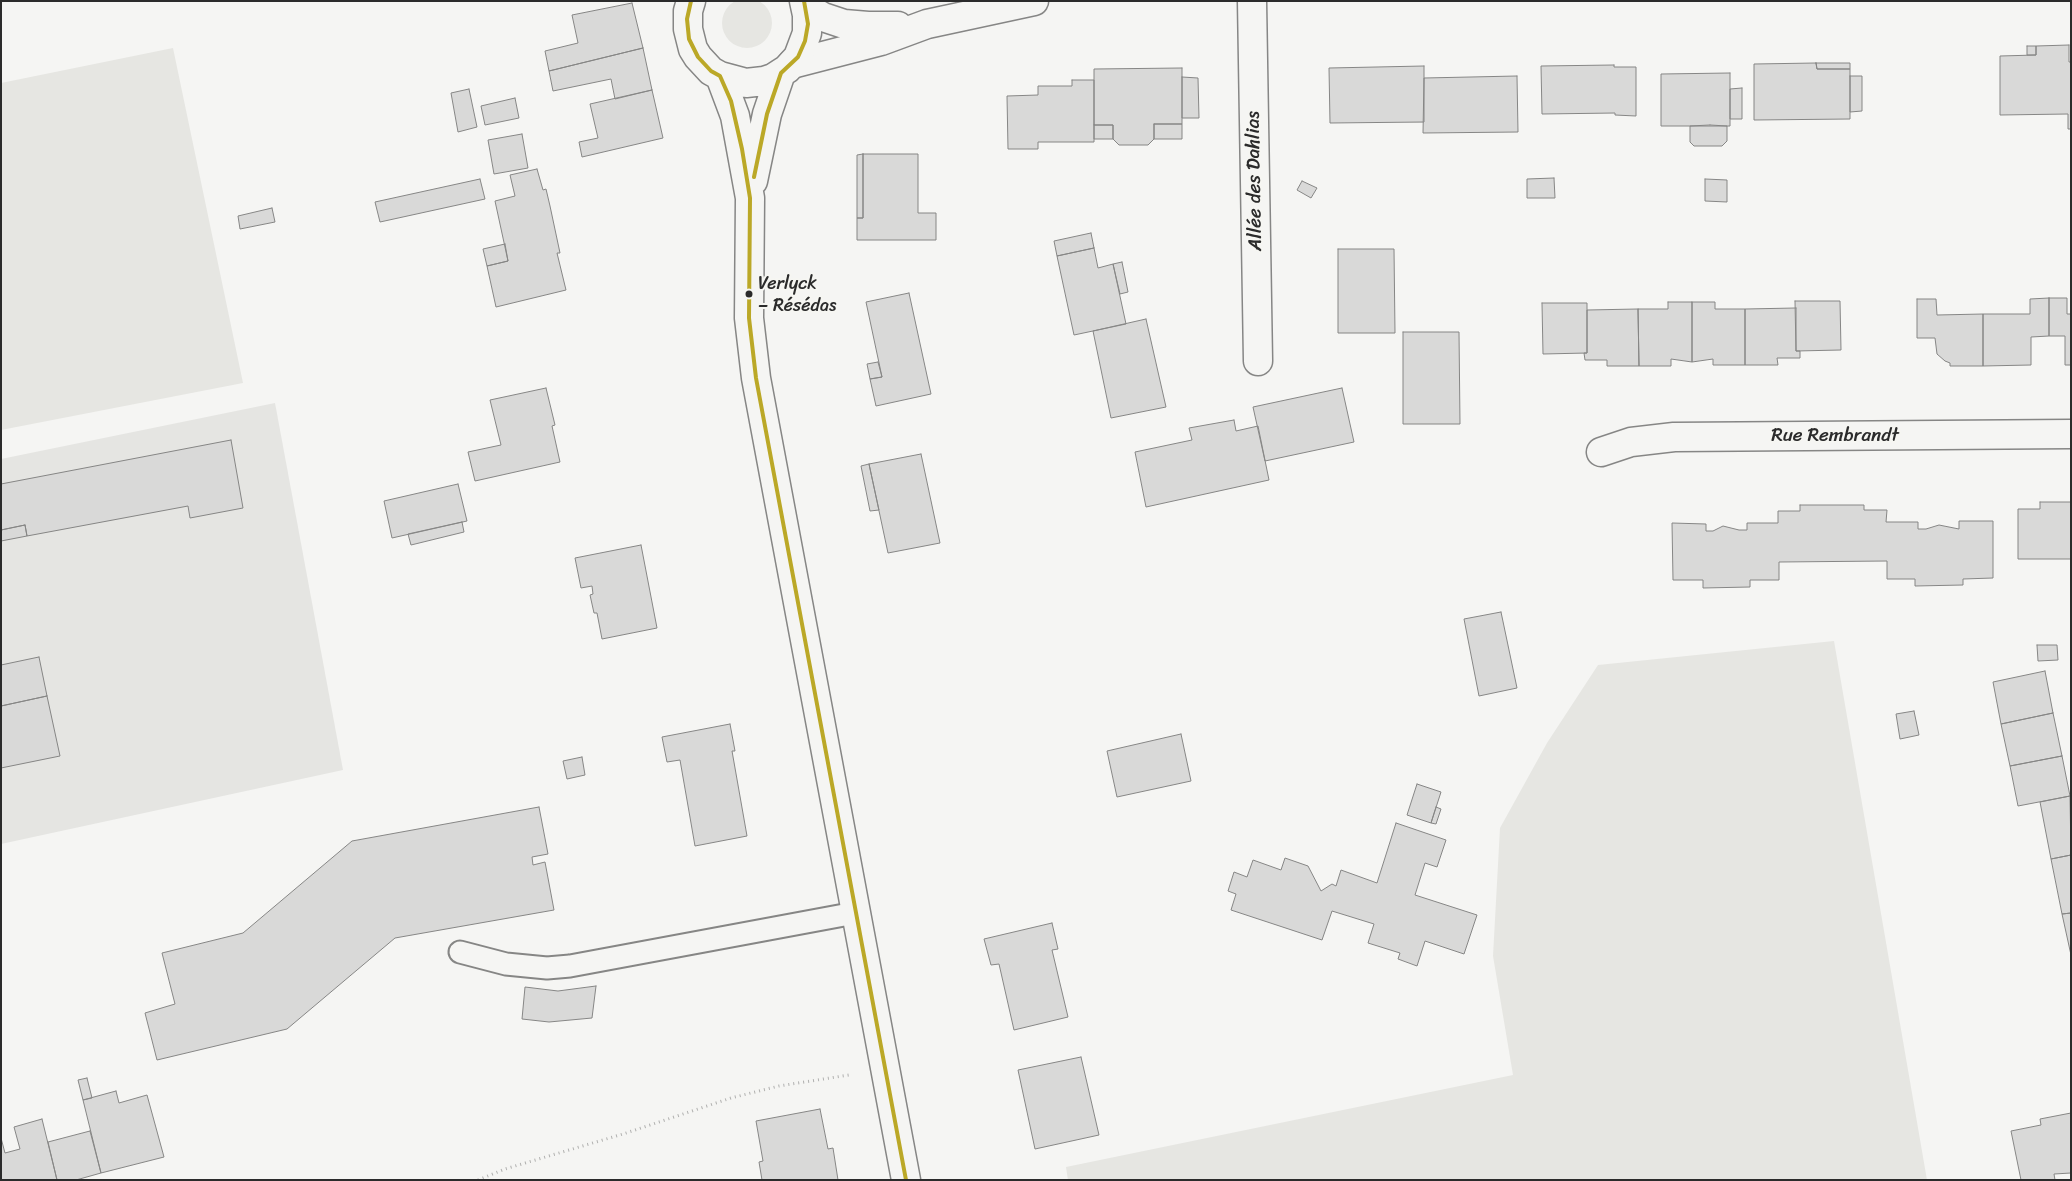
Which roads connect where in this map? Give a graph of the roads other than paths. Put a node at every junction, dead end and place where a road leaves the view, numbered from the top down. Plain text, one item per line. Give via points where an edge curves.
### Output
1 (1034, 1) edge
2 (1252, 1) edge
3 (805, 4) edge
4 (686, 7) edge
5 (927, 24) junction
6 (786, 68) junction
7 (720, 76) junction
8 (750, 198) junction
9 (1258, 361) dead end
10 (2071, 434) edge
11 (1602, 452) dead end
12 (855, 913) junction
13 (460, 952) dead end
14 (906, 1180) edge

1 - 5 street
2 - 9 street, Allée des Dahlias
3 - 5 street via 832,21 850,25
3 - 6 street via 808,24 805,41
4 - 7 street via 693,48 704,64
5 - 6 street
6 - 7 street via 764,81 746,83
6 - 8 street via 766,119
7 - 8 street via 735,116
8 - 12 street via 749,318 756,378
10 - 11 street, Rue Rembrandt via 1674,437 1630,442
12 - 13 lane via 570,966 547,968 506,964
12 - 14 street

